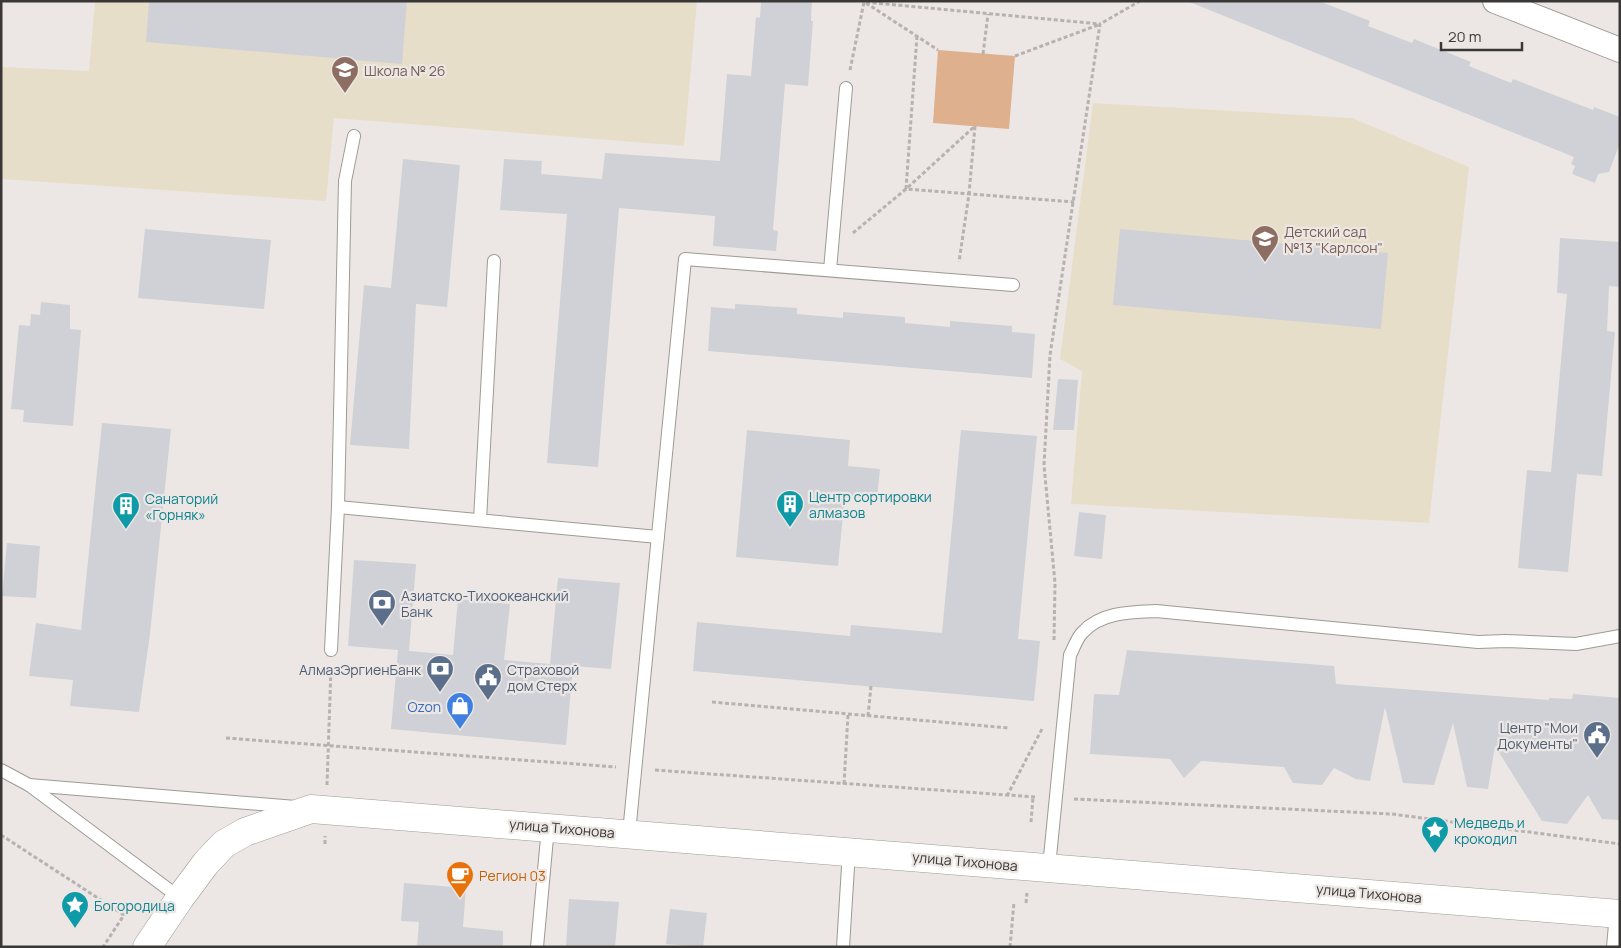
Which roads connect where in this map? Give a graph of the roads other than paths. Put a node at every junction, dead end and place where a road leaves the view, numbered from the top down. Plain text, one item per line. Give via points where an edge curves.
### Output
1 (1495, 1) edge
2 (1620, 50) edge
3 (846, 88) road end
4 (354, 136) dead end
5 (494, 261) dead end
6 (830, 270) junction
7 (1013, 285) dead end
8 (338, 507) junction
9 (480, 520) junction
10 (658, 537) junction
11 (1620, 636) edge
12 (331, 650) road end
13 (1, 770) edge
14 (29, 785) junction
15 (319, 809) junction
16 (548, 827) junction
17 (629, 833) junction
18 (849, 851) junction
19 (1049, 867) junction
20 (180, 898) junction
21 (1618, 914) edge
22 (147, 947) edge
23 (538, 947) edge
24 (843, 947) edge
25 (1613, 947) edge

1 - 2 street
3 - 6 lane
4 - 8 lane via 344,181
5 - 9 lane
6 - 7 lane
6 - 10 lane via 685,259
8 - 9 lane
8 - 12 lane
9 - 10 lane
10 - 17 lane
11 - 19 lane via 1576,644 1506,640 1478,642 1156,611 1125,612 1101,619 1082,632 1070,656
13 - 14 lane
14 - 15 lane
14 - 20 lane
15 - 16 main road, улица Тихонова
15 - 20 main road via 261,825 224,844
16 - 17 main road, улица Тихонова
16 - 23 lane
17 - 18 main road, улица Тихонова
18 - 19 main road, улица Тихонова
18 - 24 lane
19 - 21 main road, улица Тихонова
20 - 22 main road
21 - 25 lane

